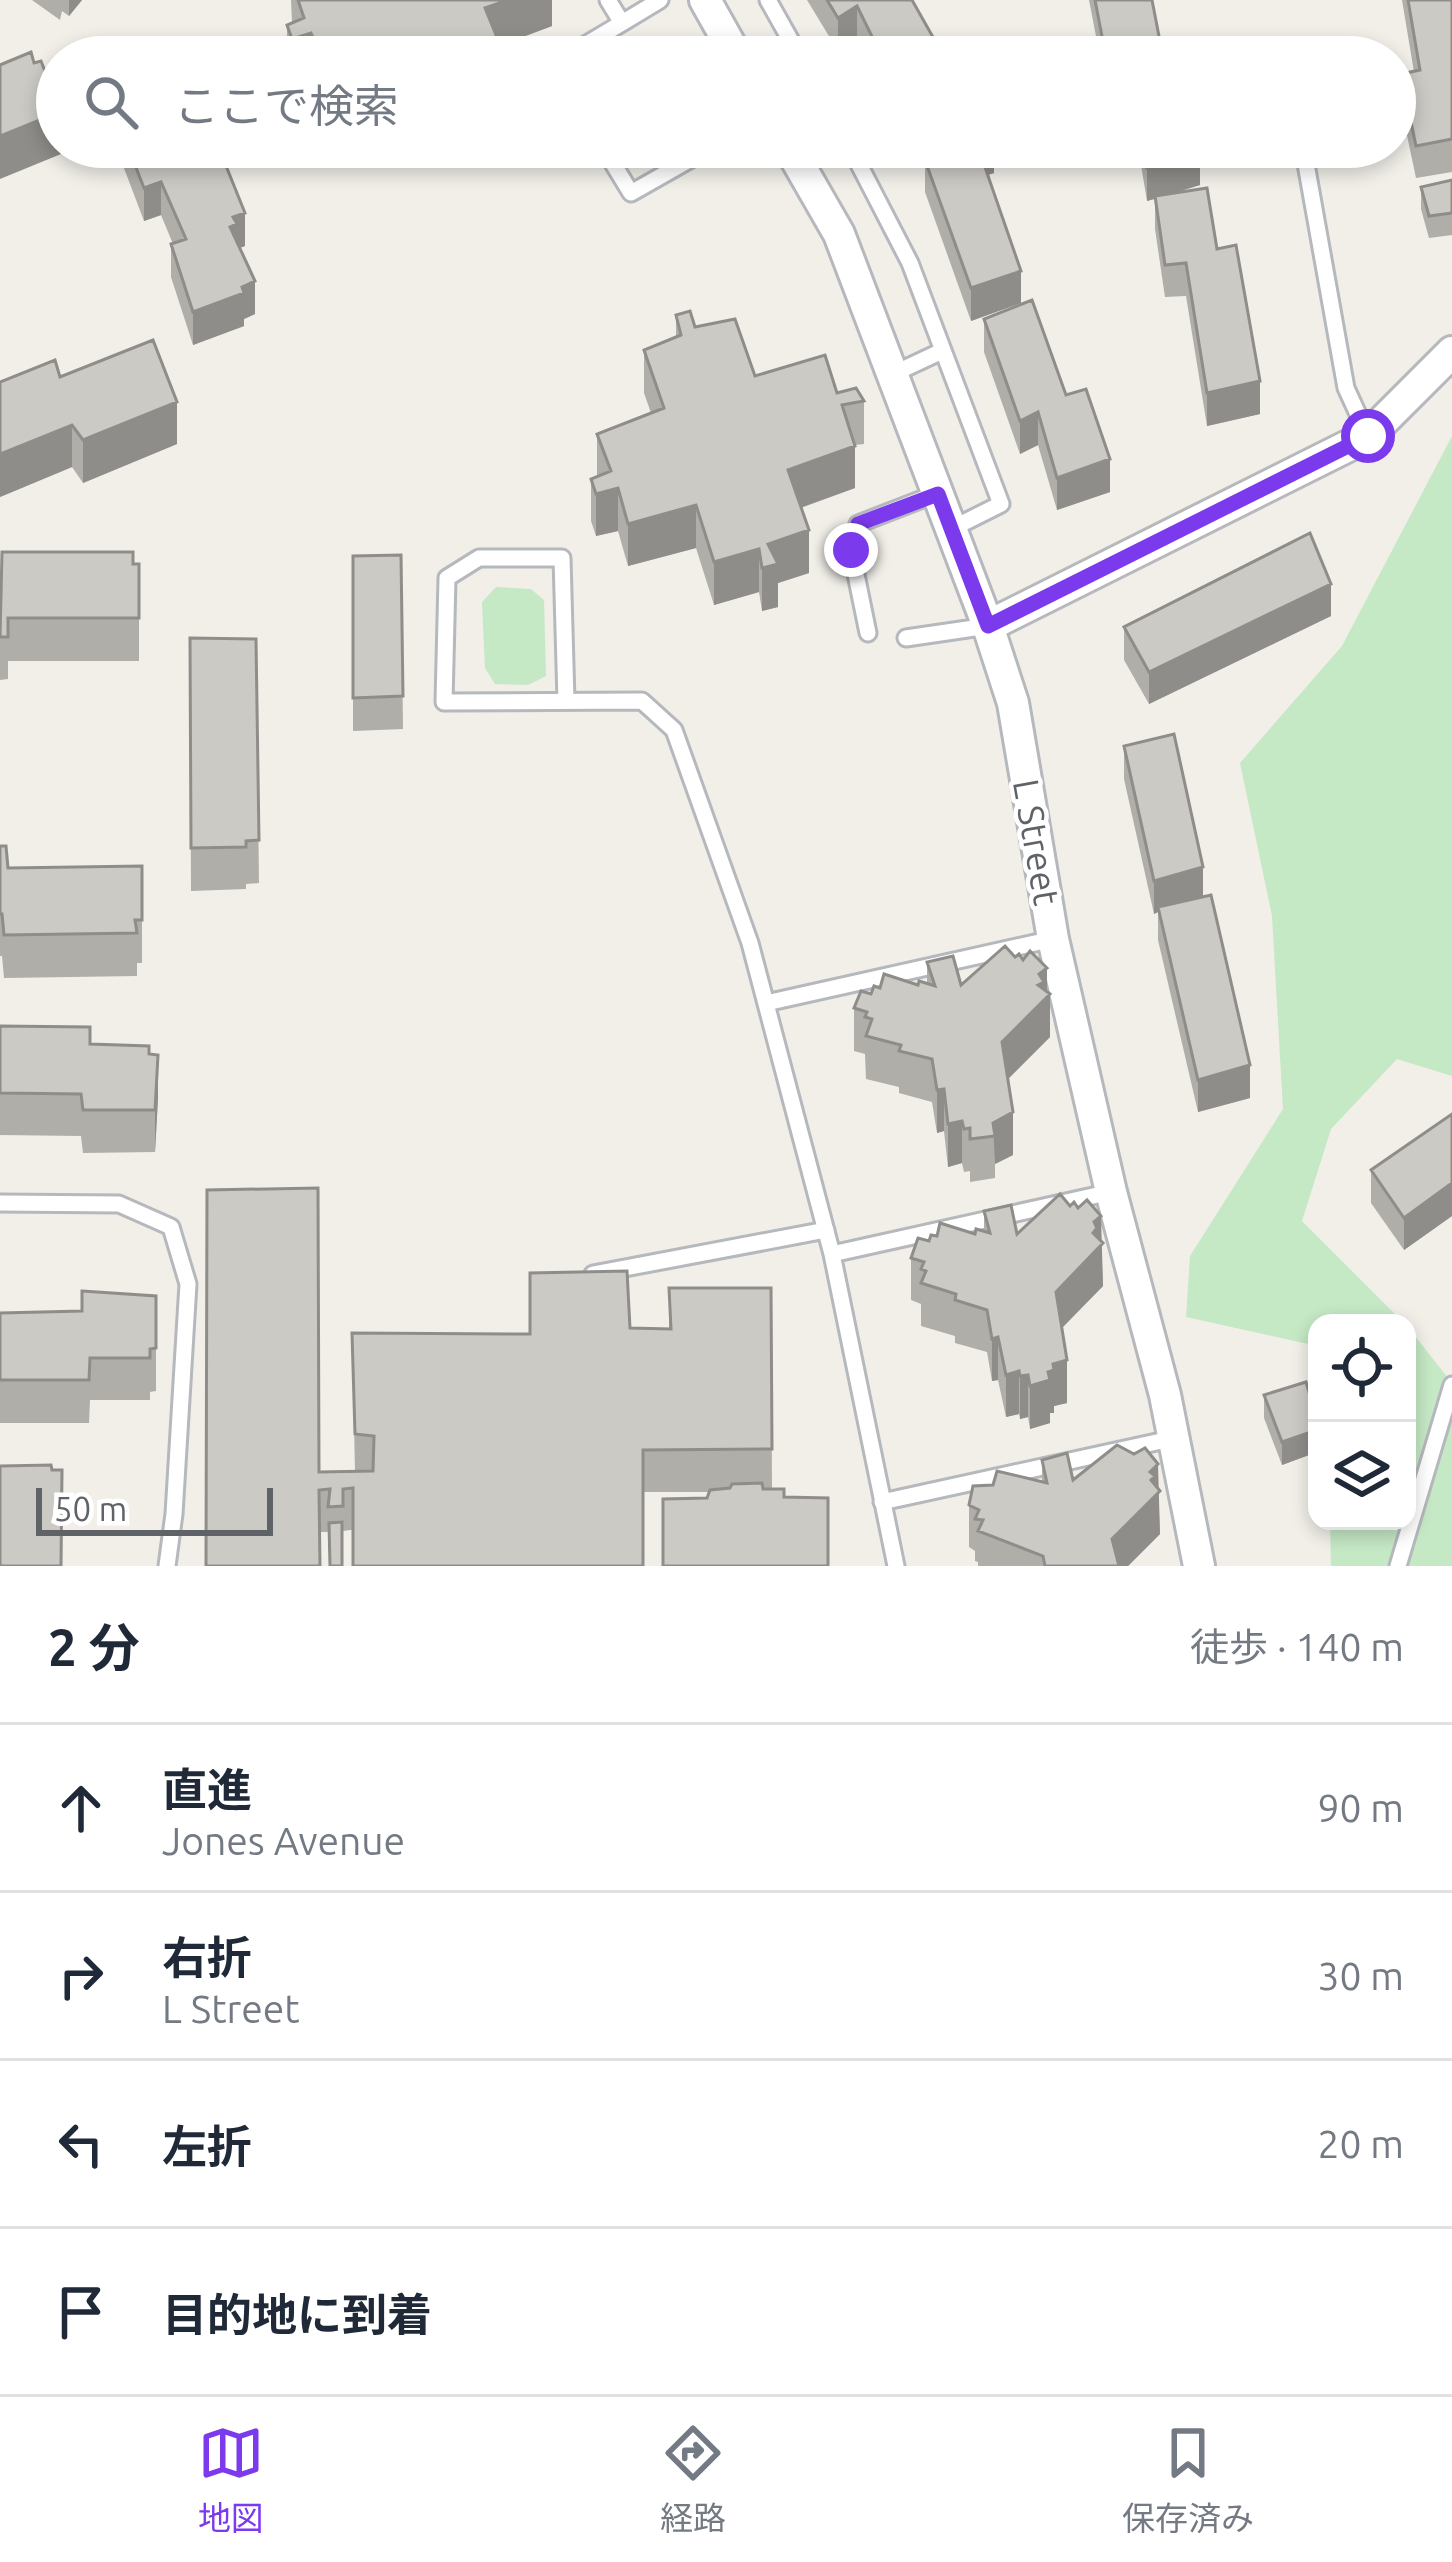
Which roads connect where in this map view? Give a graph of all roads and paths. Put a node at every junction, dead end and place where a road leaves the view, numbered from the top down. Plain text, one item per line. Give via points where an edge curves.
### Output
1 (608, 0) edge
2 (660, 0) edge
3 (704, 0) edge
4 (768, 0) edge
5 (622, 22) junction
6 (599, 36) edge
7 (725, 36) edge
8 (788, 36) edge
9 (616, 168) edge
10 (675, 168) edge
11 (808, 168) edge
12 (861, 168) edge
13 (1307, 168) edge
14 (942, 351) junction
15 (1452, 352) edge
16 (893, 374) junction
17 (1368, 436) junction
18 (938, 494) junction
19 (951, 529) junction
20 (988, 626) junction
21 (868, 633) dead end
22 (906, 638) dead end
23 (566, 701) junction
24 (1053, 939) junction
25 (766, 1004) junction
26 (1111, 1192) junction
27 (0, 1203) edge
28 (826, 1230) junction
29 (832, 1254) junction
30 (571, 1279) edge
31 (1452, 1384) edge
32 (1174, 1438) junction
33 (882, 1502) junction
34 (167, 1566) edge
35 (896, 1566) edge
36 (1199, 1566) edge
37 (1398, 1566) edge

1 - 5 lane
2 - 5 lane
3 - 7 street
4 - 8 lane
5 - 6 lane
9 - 10 lane via 631,193
11 - 16 street, L Street
12 - 14 lane via 910,263
13 - 17 lane via 1346,388
14 - 16 lane
14 - 19 lane via 1001,504
15 - 17 street
16 - 18 street, L Street
17 - 20 street
18 - 19 street, L Street
18 - 21 lane via 858,524 851,550
19 - 20 street, L Street
20 - 22 lane
20 - 24 street, L Street via 1013,703
23 - 23 lane via 444,702 447,578 479,558 562,558
23 - 25 lane via 642,701 674,730
24 - 25 lane
24 - 26 street, L Street
25 - 28 lane
26 - 29 lane
26 - 32 street, L Street
27 - 34 lane via 119,1204 171,1227 188,1284
28 - 29 lane
28 - 30 lane
29 - 33 lane
31 - 37 lane
32 - 33 lane
32 - 36 street, L Street
33 - 35 lane

